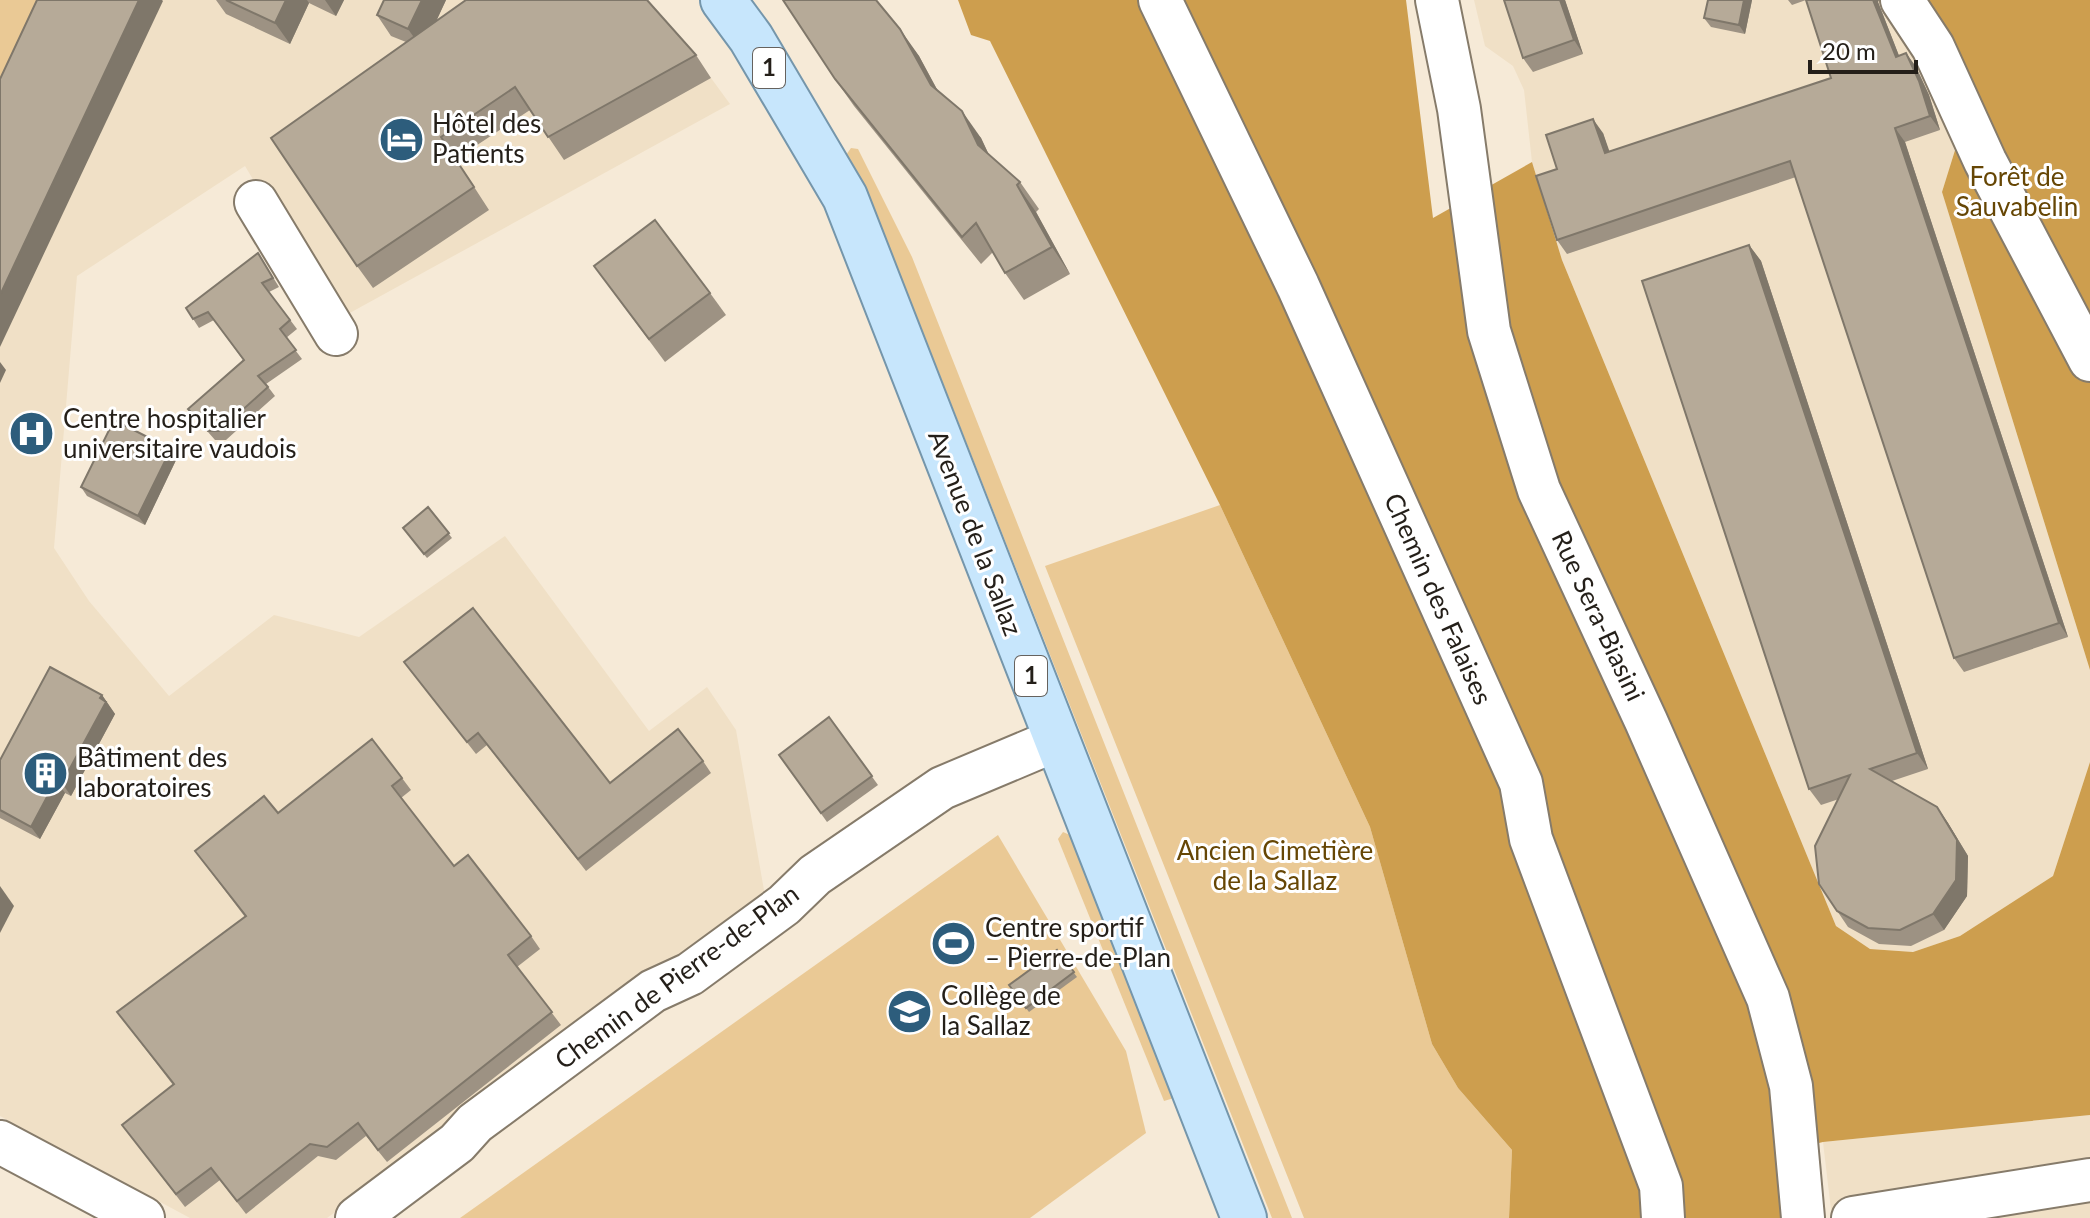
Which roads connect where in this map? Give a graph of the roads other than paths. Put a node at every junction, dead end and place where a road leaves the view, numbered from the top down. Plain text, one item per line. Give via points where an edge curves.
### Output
1 (723, 0) edge
2 (1160, 0) edge
3 (1437, 0) edge
4 (1902, 0) edge
5 (256, 202) dead end
6 (336, 334) dead end
7 (2090, 360) edge
8 (1056, 740) junction
9 (7, 1157) edge
10 (2090, 1180) edge
11 (143, 1218) edge
12 (357, 1218) edge
13 (1244, 1218) edge
14 (1663, 1218) edge
15 (1803, 1218) edge
16 (1853, 1218) edge

1 - 8 main road, Avenue de la Sallaz / 1 via 845,197
2 - 14 street, Chemin des Falaises via 1298,286 1521,783 1531,839 1661,1186
3 - 15 street, Rue Sera-Biasini via 1459,109 1489,331 1539,490 1768,998 1791,1086
4 - 7 street via 1933,47 1985,161
5 - 6 street
8 - 12 street, Chemin de Pierre-de-Plan via 942,788 815,875 784,905 690,974 641,1000
8 - 13 main road, Avenue de la Sallaz / 1
9 - 11 street
10 - 16 street

